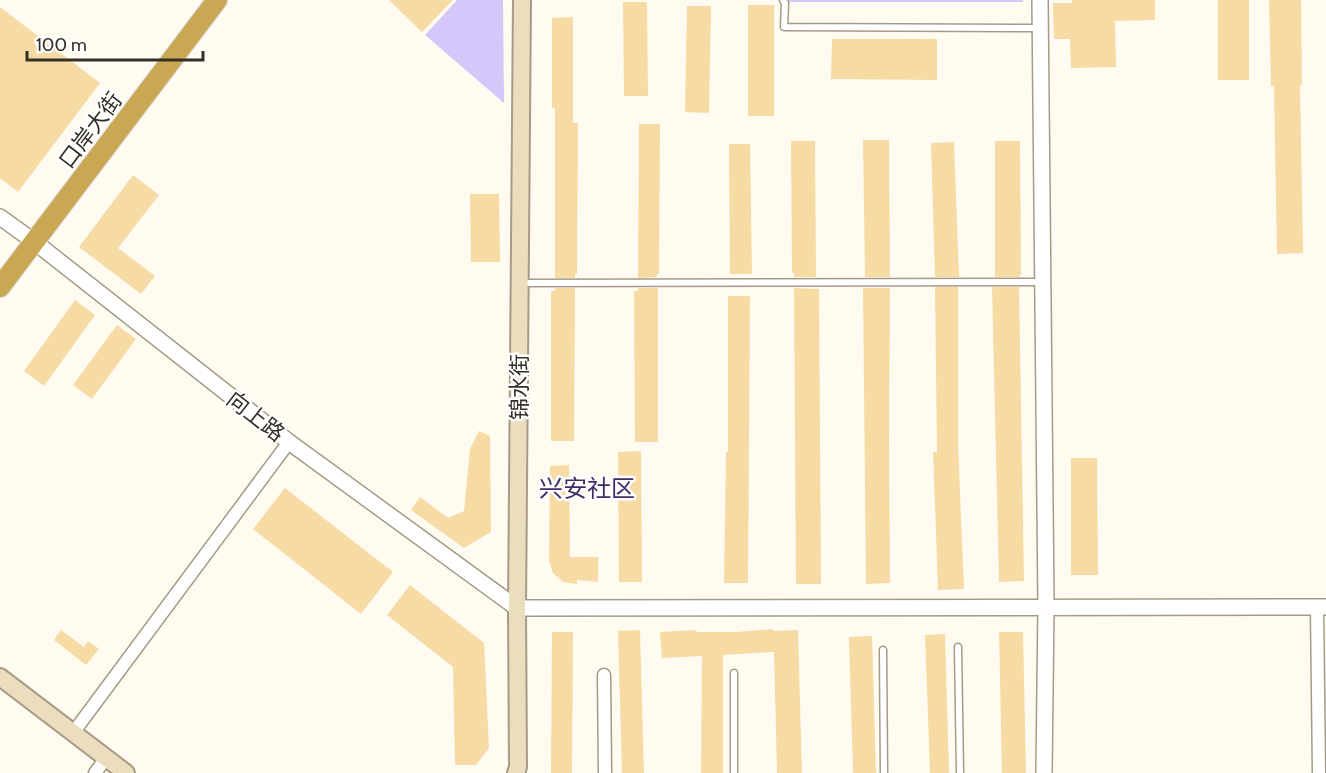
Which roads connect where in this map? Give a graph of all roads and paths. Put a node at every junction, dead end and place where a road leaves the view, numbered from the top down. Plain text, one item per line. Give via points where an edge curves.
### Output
1 (217, 0) edge
2 (522, 0) edge
3 (783, 0) edge
4 (1040, 0) edge
5 (1040, 28) junction
6 (0, 217) edge
7 (36, 243) junction
8 (1043, 282) junction
9 (520, 283) junction
10 (0, 287) edge
11 (289, 442) junction
12 (1046, 606) junction
13 (1322, 607) edge
14 (517, 608) junction
15 (958, 647) dead end
16 (883, 650) dead end
17 (734, 673) dead end
18 (604, 675) dead end
19 (0, 677) edge
20 (73, 733) junction
21 (106, 758) junction
22 (95, 773) edge
23 (126, 773) edge
24 (516, 773) edge
25 (605, 773) edge
26 (734, 773) edge
27 (884, 773) edge
28 (960, 773) edge
29 (1044, 773) edge
30 (1319, 773) edge

1 - 7 highway, 口岸大街
2 - 9 main road, 锦水街
3 - 5 lane via 784,27
4 - 5 street
5 - 8 street
6 - 7 street, 向上路
7 - 10 highway, 口岸大街
7 - 11 street, 向上路
8 - 9 lane
8 - 12 street
9 - 14 main road, 锦水街
11 - 14 street, 向上路
11 - 20 street
12 - 13 street
12 - 14 street
12 - 29 street
13 - 30 street
14 - 24 main road, 锦水街
15 - 28 lane
16 - 27 lane
17 - 26 lane
18 - 25 street
19 - 20 main road
20 - 21 main road
21 - 22 street
21 - 23 main road

